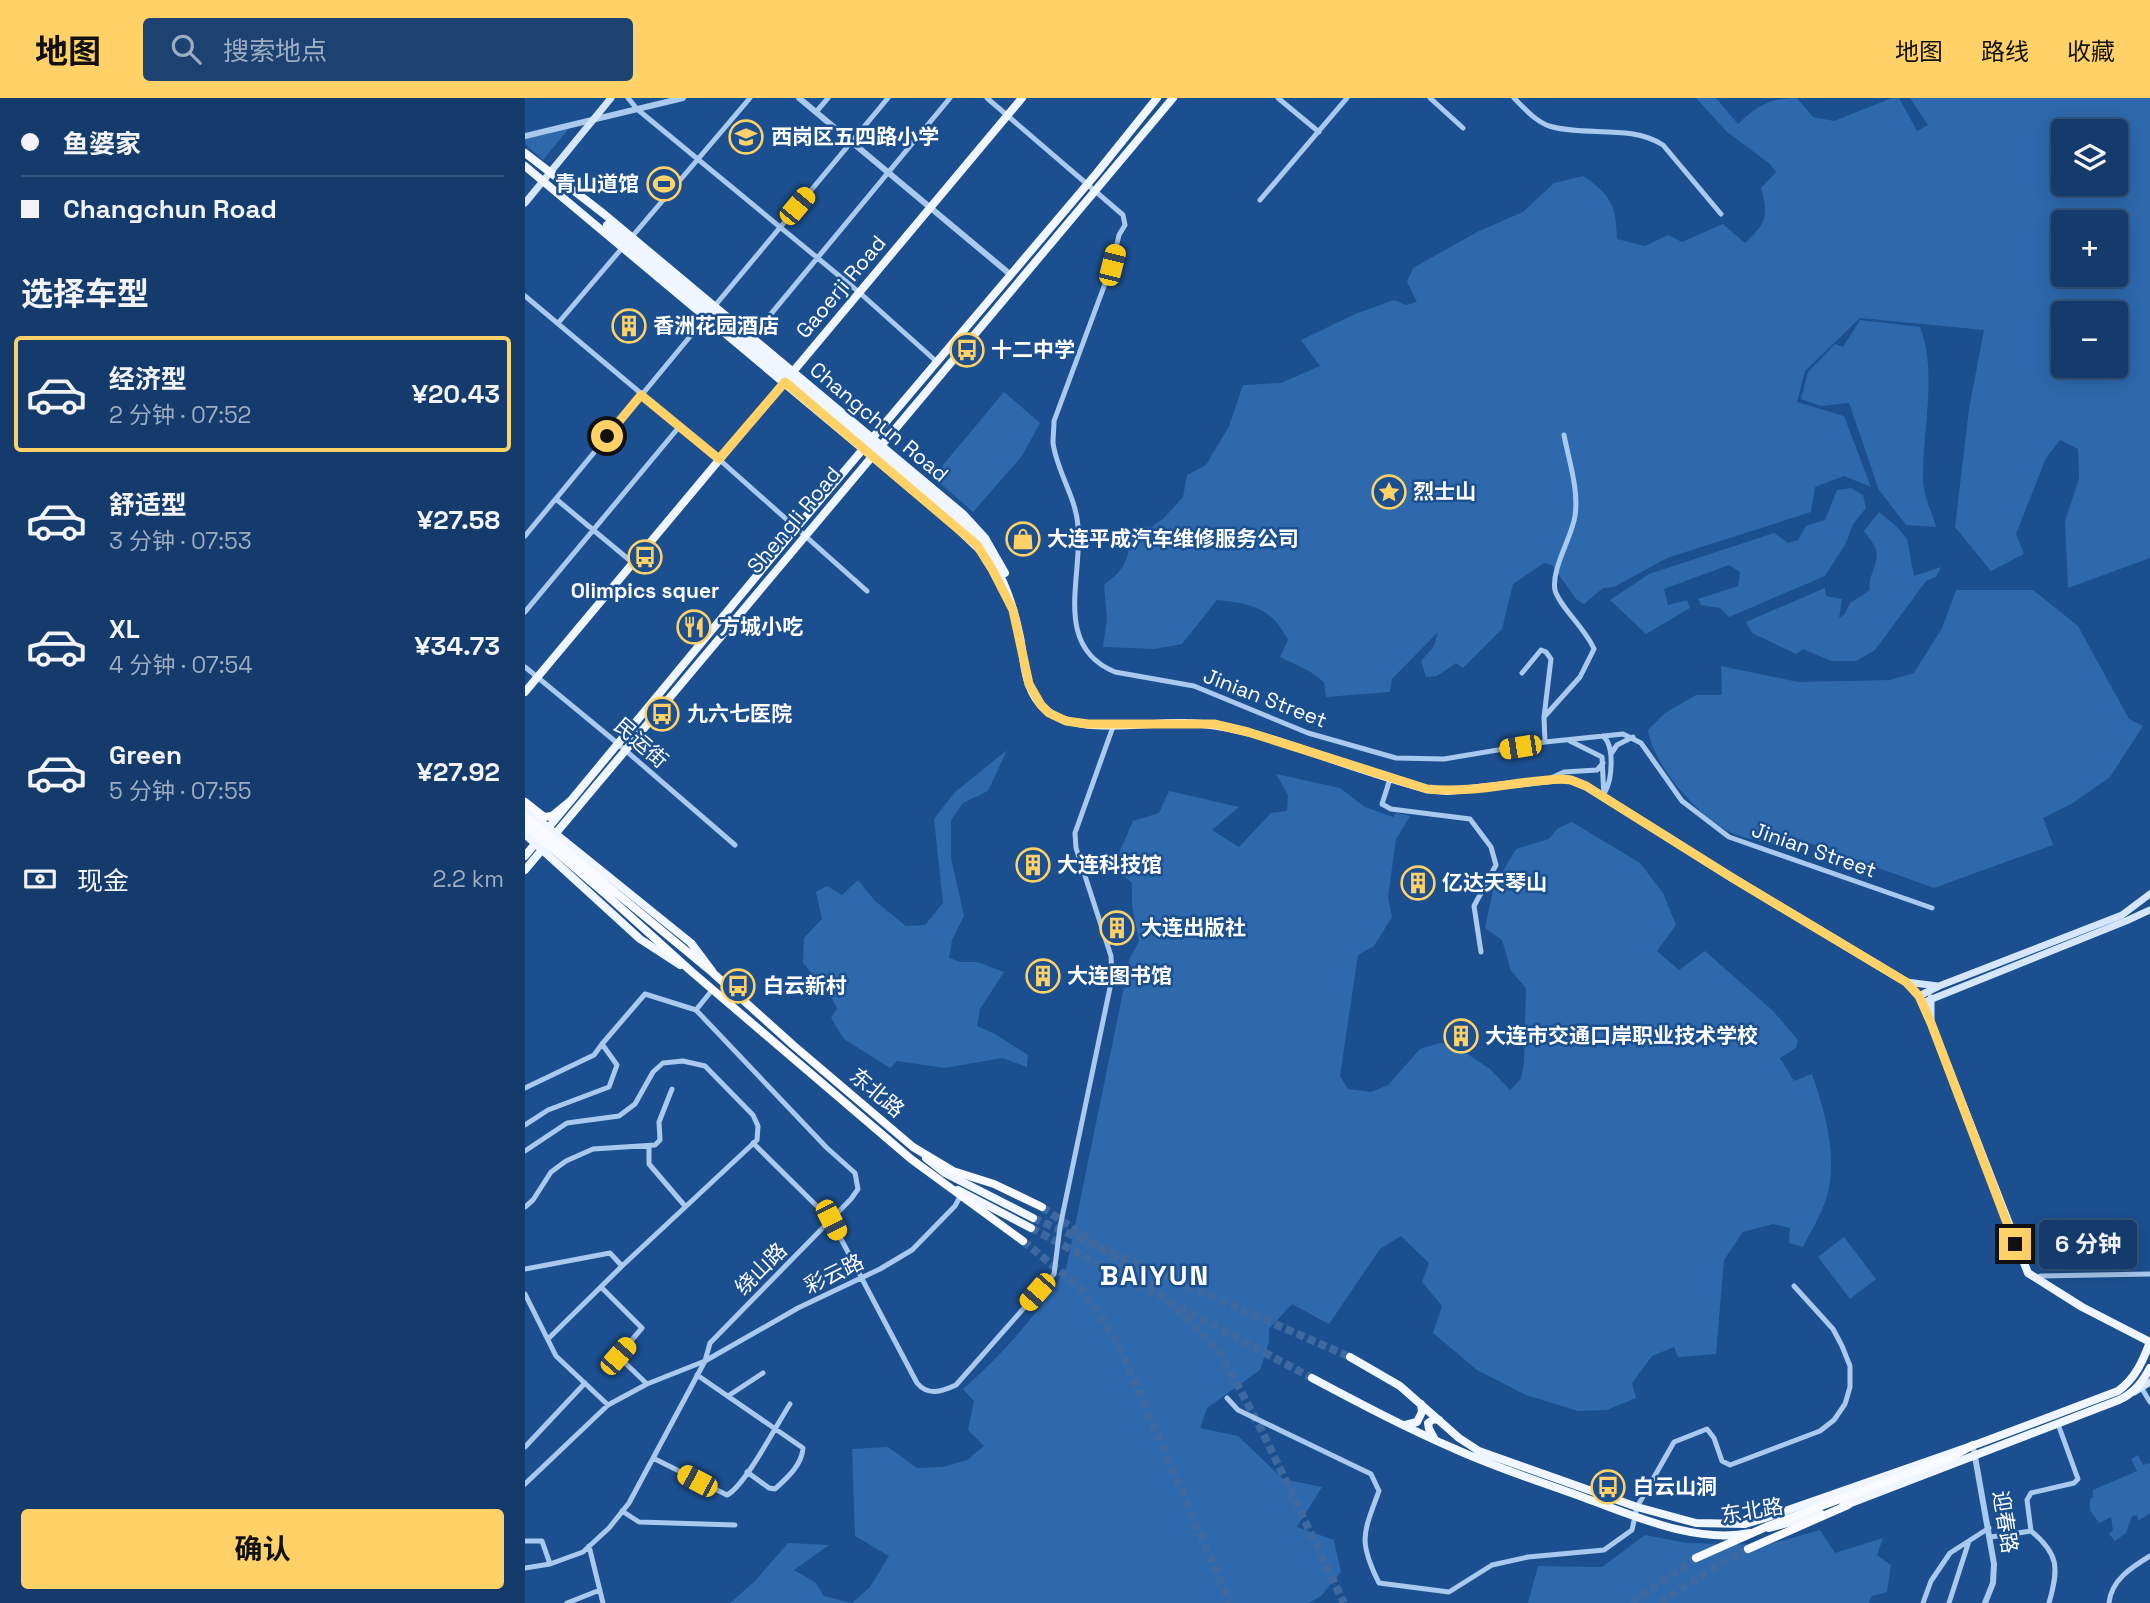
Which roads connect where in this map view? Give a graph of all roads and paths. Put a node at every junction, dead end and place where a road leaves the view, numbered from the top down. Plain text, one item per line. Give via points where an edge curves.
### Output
1 (611, 98) edge
2 (628, 98) edge
3 (683, 98) edge
4 (750, 98) edge
5 (799, 98) edge
6 (828, 98) edge
7 (888, 98) edge
8 (950, 98) edge
9 (987, 98) edge
10 (1022, 98) edge
11 (1157, 98) edge
12 (1173, 98) edge
13 (1277, 98) edge
14 (1347, 98) edge
15 (1430, 98) edge
16 (1514, 98) edge
17 (637, 109) junction
18 (816, 112) junction
19 (1007, 115) junction
20 (595, 118) junction
21 (1464, 128) dead end
22 (1318, 132) junction
23 (525, 136) edge
24 (851, 142) junction
25 (525, 153) edge
26 (699, 160) junction
27 (525, 166) edge
28 (549, 173) junction
29 (887, 173) junction
30 (543, 181) junction
31 (1091, 188) junction
32 (1260, 200) dead end
33 (586, 201) junction
34 (525, 203) edge
35 (930, 209) junction
36 (579, 210) junction
37 (1721, 214) dead end
38 (607, 225) junction
39 (780, 228) junction
40 (631, 237) junction
41 (623, 247) junction
42 (817, 258) junction
43 (1011, 275) junction
44 (860, 293) junction
45 (525, 296) edge
46 (714, 307) junction
47 (706, 316) junction
48 (559, 322) junction
49 (751, 338) junction
50 (937, 362) junction
51 (792, 373) junction
52 (785, 382) junction
53 (641, 395) junction
54 (679, 427) junction
55 (1564, 435) dead end
56 (876, 443) junction
57 (867, 453) junction
58 (719, 459) junction
59 (556, 499) junction
60 (797, 527) junction
61 (593, 530) junction
62 (805, 534) junction
63 (525, 536) edge
64 (633, 563) junction
65 (867, 591) dead end
66 (1013, 610) junction
67 (525, 612) edge
68 (525, 667) edge
69 (1522, 673) dead end
70 (537, 677) junction
71 (525, 692) edge
72 (1544, 717) junction
73 (1114, 724) junction
74 (1602, 735) junction
75 (1633, 737) junction
76 (1567, 739) junction
77 (1545, 742) junction
78 (621, 747) junction
79 (1610, 757) junction
80 (1603, 763) junction
81 (1390, 779) junction
82 (1549, 779) junction
83 (1605, 795) junction
84 (525, 802) edge
85 (569, 802) junction
86 (525, 809) edge
87 (525, 816) edge
88 (525, 825) edge
89 (551, 831) junction
90 (525, 834) edge
91 (736, 845) dead end
92 (539, 846) junction
93 (525, 856) edge
94 (525, 870) edge
95 (2150, 894) edge
96 (612, 895) junction
97 (2150, 904) edge
98 (1932, 908) dead end
99 (2150, 910) edge
100 (2139, 914) junction
101 (1481, 952) dead end
102 (692, 972) junction
103 (713, 973) junction
104 (1906, 982) junction
105 (1939, 986) junction
106 (713, 989) junction
107 (1931, 998) junction
108 (1920, 1000) junction
109 (696, 1010) junction
110 (1931, 1023) junction
111 (603, 1044) junction
112 (525, 1088) edge
113 (672, 1089) dead end
114 (525, 1125) edge
115 (753, 1143) junction
116 (649, 1147) junction
117 (913, 1147) junction
118 (525, 1151) edge
119 (940, 1179) junction
120 (961, 1195) junction
121 (685, 1206) junction
122 (1042, 1206) tunnel mouth
123 (525, 1207) edge
124 (1033, 1218) tunnel mouth
125 (831, 1220) junction
126 (1031, 1228) tunnel mouth
127 (1023, 1241) tunnel mouth
128 (622, 1266) junction
129 (525, 1269) edge
130 (2150, 1274) edge
131 (2040, 1276) dead end
132 (861, 1277) junction
133 (1794, 1286) dead end
134 (601, 1287) junction
135 (525, 1294) edge
136 (548, 1339) junction
137 (2150, 1342) edge
138 (1350, 1357) tunnel mouth
139 (705, 1361) junction
140 (2150, 1368) edge
141 (763, 1373) dead end
142 (697, 1375) junction
143 (1312, 1378) tunnel mouth
144 (2150, 1382) edge
145 (585, 1383) junction
146 (647, 1384) junction
147 (2141, 1387) junction
148 (728, 1396) junction
149 (2128, 1396) junction
150 (1227, 1398) dead end
151 (2150, 1402) edge
152 (790, 1404) dead end
153 (1422, 1404) junction
154 (608, 1405) junction
155 (1439, 1420) junction
156 (2058, 1424) junction
157 (1403, 1426) junction
158 (774, 1429) junction
159 (1435, 1440) junction
160 (1973, 1445) junction
161 (525, 1447) edge
162 (1975, 1456) junction
163 (653, 1458) junction
164 (747, 1472) junction
165 (525, 1484) edge
166 (1848, 1505) junction
167 (622, 1511) junction
168 (1636, 1512) junction
169 (735, 1525) dead end
170 (1989, 1528) junction
171 (2031, 1531) junction
172 (1991, 1537) junction
173 (525, 1541) edge
174 (1969, 1541) junction
175 (589, 1546) junction
176 (1748, 1549) tunnel mouth
177 (2150, 1556) edge
178 (1696, 1558) tunnel mouth
179 (2141, 1561) junction
180 (550, 1564) junction
181 (2150, 1564) edge
182 (525, 1568) edge
183 (600, 1590) junction
184 (567, 1603) edge
185 (603, 1603) edge
186 (1923, 1603) edge
187 (1949, 1603) edge
188 (1985, 1603) edge
189 (2049, 1603) edge
190 (2109, 1603) edge

1 - 20 main road
2 - 17 street
3 - 17 street
4 - 26 street
5 - 18 street
6 - 18 street
7 - 24 street
8 - 29 street
9 - 19 street, Jinian Street
10 - 19 main road, Gaoerji Road
11 - 31 main road, Shengli Road
12 - 31 main road, Shengli Road
13 - 22 street
14 - 22 street
15 - 21 street
16 - 37 street via 1547,125 1651,137
17 - 20 street
17 - 26 street
18 - 24 street
19 - 31 street, Jinian Street
19 - 35 main road, Gaoerji Road
20 - 23 street
20 - 28 main road
22 - 32 street
24 - 29 street
24 - 39 street
25 - 28 main road, Changchun Road
26 - 39 street
26 - 40 street
27 - 30 main road, Changchun Road
28 - 30 main road
28 - 33 main road, Changchun Road
29 - 35 street
29 - 42 street
30 - 34 main road
30 - 36 main road, Changchun Road
31 - 43 main road, Shengli Road
31 - 56 main road, Shengli Road
31 - 77 street, Jinian Street via 1123,215 1125,225 1054,421 1053,442 1078,526 1073,610 1084,648 1115,672 1194,686 1308,733 1396,758 1444,759
33 - 38 main road
33 - 40 main road, Changchun Road
35 - 43 street
35 - 44 main road, Gaoerji Road
36 - 38 main road
36 - 41 main road, Changchun Road
38 - 66 main road, Changchun Road, bridge via 960,521 991,556
39 - 42 street
39 - 46 street
40 - 41 street
40 - 46 main road, Changchun Road
41 - 47 main road, Changchun Road
41 - 48 street
42 - 44 street
42 - 49 street
43 - 50 main road, Shengli Road
44 - 50 street
44 - 51 main road, Gaoerji Road
45 - 48 street
46 - 47 street
46 - 49 main road, Changchun Road
47 - 52 main road, Changchun Road
47 - 53 street
48 - 53 street
49 - 51 main road, Changchun Road
50 - 56 main road, Shengli Road
51 - 52 main road, Gaoerji Road
51 - 56 main road, Changchun Road
52 - 57 main road, Changchun Road
52 - 58 main road, Gaoerji Road
53 - 54 street
53 - 59 street
54 - 58 street
54 - 61 street
55 - 72 street via 1576,497 1575,518 1555,589 1594,649 1580,677
56 - 57 main road, Shengli Road
56 - 66 main road, Changchun Road via 963,514 985,538 1008,579
57 - 60 main road, Shengli Road
57 - 62 main road, Shengli Road
57 - 66 main road, Changchun Road via 977,545
58 - 60 street
58 - 64 main road, Gaoerji Road
59 - 61 street
59 - 63 street
60 - 62 street
60 - 78 main road, Shengli Road
61 - 64 street
61 - 67 street
62 - 65 street
62 - 78 main road, Shengli Road
64 - 70 main road, Gaoerji Road
66 - 73 main road, Changchun Road via 1029,684 1041,705 1077,724
68 - 70 street, 民运街
69 - 72 street via 1541,650 1551,659
70 - 71 main road, Gaoerji Road
70 - 78 street, 民运街
72 - 77 street
73 - 81 main road, Changchun Road via 1233,728
73 - 132 street via 1075,833 1111,956 1112,978 1053,1274 956,1385 933,1392 916,1383
74 - 75 street, Jinian Street
74 - 76 street, Jinian Street
74 - 79 street via 1608,739
75 - 79 street via 1618,745
75 - 98 street, Jinian Street via 1682,802 1729,837
76 - 77 street, Jinian Street
76 - 80 street via 1599,754
78 - 85 main road, Shengli Road
78 - 89 main road, Shengli Road
78 - 91 street, 民运街
79 - 83 street
80 - 82 street via 1597,770 1564,772
80 - 83 street
81 - 82 main road, Changchun Road via 1447,791
81 - 101 street via 1382,804 1470,819 1491,847 1496,865 1474,906
82 - 83 main road, Changchun Road via 1571,780
83 - 104 main road, Changchun Road
84 - 85 highway via 544,817
85 - 89 main road, Shengli Road
86 - 89 main road, 东北路
87 - 96 highway, 东北路, bridge
88 - 96 highway, 东北路, bridge
89 - 92 main road, Shengli Road
89 - 103 main road, 东北路 via 691,943
90 - 92 main road, 东北路
92 - 93 main road, Shengli Road
92 - 94 main road, Shengli Road
92 - 102 main road, 东北路 via 640,939
95 - 105 main road via 2122,915
96 - 102 highway, 东北路
96 - 103 highway, 东北路
97 - 100 main road
99 - 100 main road
100 - 107 main road
102 - 106 highway, 东北路
103 - 117 highway, 东北路
104 - 105 main road
104 - 108 main road, Changchun Road
105 - 108 main road
106 - 109 street
106 - 119 highway, 东北路
107 - 108 main road
107 - 110 main road
108 - 110 main road, Changchun Road
109 - 111 street via 645,994
109 - 125 street, 绕山路 via 855,1173 858,1189
110 - 137 main road, Changchun Road via 2028,1273
111 - 112 street via 594,1055
111 - 114 street via 617,1065 609,1087 548,1110
113 - 116 street via 659,1122 660,1140
115 - 118 street via 758,1132 753,1115 705,1066 683,1060 663,1063 635,1104 619,1116 568,1123
115 - 121 street
115 - 125 street
116 - 121 street via 649,1164
116 - 123 street via 593,1149 566,1161 551,1172
117 - 122 highway via 953,1171
117 - 124 main road, 东北路 via 945,1174
119 - 120 highway, 东北路
119 - 126 main road, 东北路
120 - 127 highway, 东北路
120 - 132 street, 彩云路 via 912,1250
121 - 128 street
125 - 132 street
125 - 139 street, 绕山路 via 710,1343
128 - 129 street via 610,1253
128 - 134 street
130 - 131 street
132 - 139 street, 彩云路
133 - 168 street via 1833,1329 1850,1366 1845,1404 1834,1420 1820,1431 1730,1465 1722,1461 1707,1429 1674,1442
134 - 136 street
134 - 146 street via 642,1328 618,1356
135 - 136 street
136 - 145 street via 556,1356
137 - 160 main road, 东北路 via 2131,1382 2118,1391
138 - 153 main road, 东北路
139 - 142 street, 绕山路
139 - 146 street, 彩云路
140 - 149 main road, 东北路
141 - 148 street
142 - 148 street
142 - 163 street, 绕山路
143 - 157 main road, 东北路
144 - 147 main road
145 - 154 street
145 - 161 street
146 - 154 street, 彩云路
147 - 149 main road
147 - 151 street
148 - 158 street
149 - 156 main road, 东北路
150 - 168 street via 1238,1410 1371,1474 1379,1491 1365,1528 1365,1556 1379,1583 1450,1592 1492,1565 1604,1550 1632,1530
152 - 158 street
153 - 155 main road, 东北路
153 - 157 main road via 1417,1422
154 - 165 street, 彩云路
155 - 159 main road via 1428,1423
155 - 168 main road, 东北路 via 1479,1451
156 - 162 main road, 东北路
156 - 171 street via 2078,1479 2031,1493 2027,1500
157 - 159 main road, 东北路
158 - 164 street
158 - 164 street via 803,1448 794,1470 775,1489
159 - 168 main road, 东北路 via 1489,1464
160 - 162 street, 迎春路
160 - 168 main road, 东北路 via 1745,1524 1696,1523
160 - 178 highway, bridge
162 - 166 main road, 东北路
162 - 170 street, 迎春路
163 - 164 street via 727,1495
163 - 167 street, 绕山路
166 - 168 main road, 东北路 via 1789,1524 1722,1536 1685,1530
166 - 176 highway
167 - 169 street via 639,1522
167 - 175 street, 绕山路
170 - 172 street, 迎春路
170 - 174 street
171 - 172 street
171 - 189 street via 2053,1557 2056,1573
172 - 188 street, 迎春路 via 1994,1573
173 - 180 street via 541,1541
174 - 186 street via 1939,1567
174 - 187 street
175 - 180 street, 绕山路
175 - 183 street
177 - 179 street
179 - 181 street
179 - 190 street via 2110,1591
180 - 182 street, 绕山路
183 - 184 street
183 - 185 street

